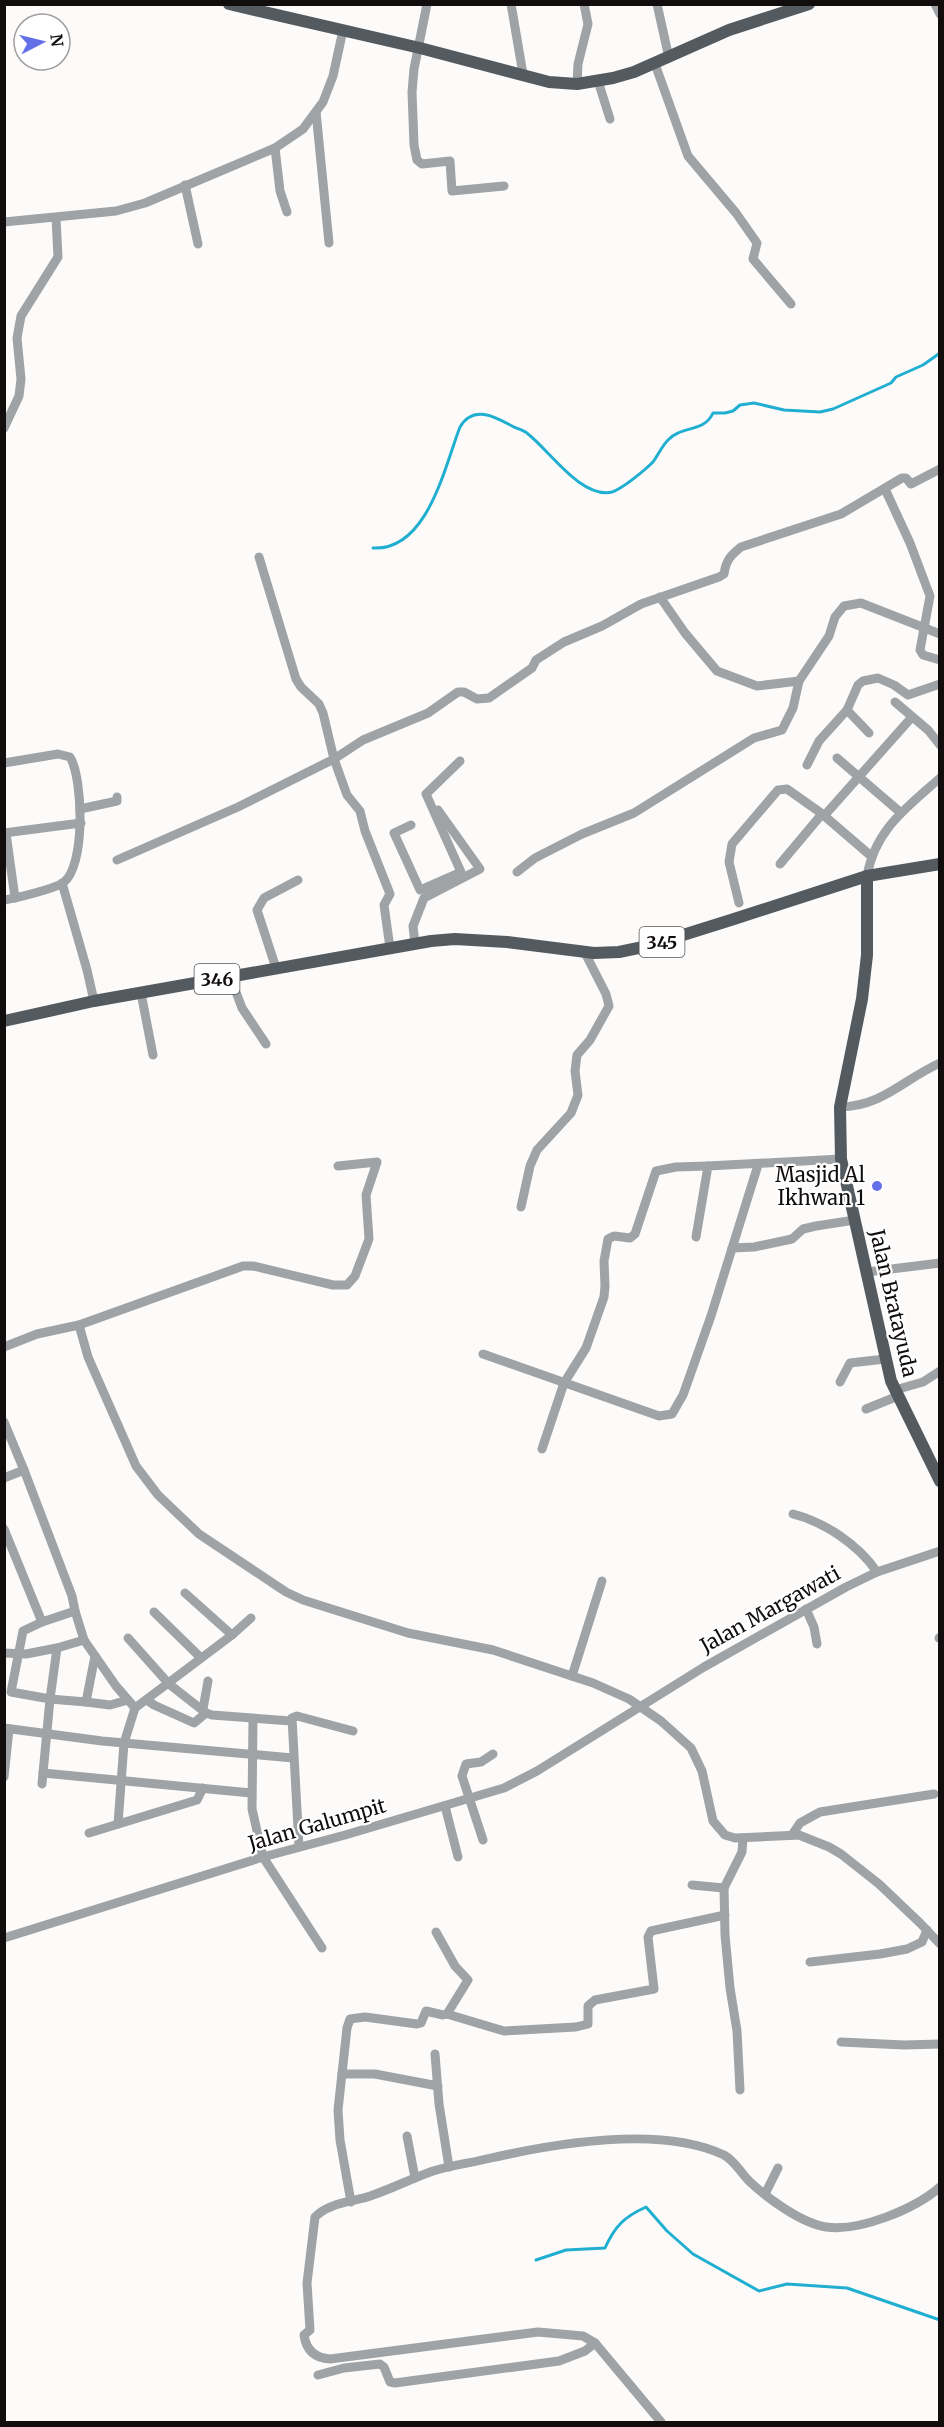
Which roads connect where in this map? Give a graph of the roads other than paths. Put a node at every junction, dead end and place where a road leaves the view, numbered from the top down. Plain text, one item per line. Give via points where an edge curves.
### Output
1 (427, 4) edge
2 (511, 4) edge
3 (584, 4) edge
4 (657, 4) edge
5 (809, 4) edge
6 (935, 4) edge
7 (233, 5) edge
8 (939, 14) edge
9 (343, 30) junction
10 (420, 48) junction
11 (669, 58) junction
12 (655, 64) junction
13 (523, 74) junction
14 (598, 81) junction
15 (576, 84) junction
16 (316, 112) junction
17 (610, 119) dead end
18 (275, 148) junction
19 (185, 185) junction
20 (504, 186) dead end
21 (287, 212) dead end
22 (56, 218) junction
23 (4, 222) edge
24 (328, 243) dead end
25 (198, 244) dead end
26 (791, 304) dead end
27 (4, 428) edge
28 (939, 469) edge
29 (885, 489) junction
30 (259, 557) dead end
31 (660, 597) junction
32 (923, 634) junction
33 (939, 634) edge
34 (939, 660) edge
35 (799, 681) junction
36 (939, 684) edge
37 (895, 702) dead end
38 (848, 711) junction
39 (912, 717) junction
40 (869, 733) dead end
41 (939, 745) edge
42 (837, 758) dead end
43 (334, 759) junction
44 (460, 761) dead end
45 (4, 762) edge
46 (807, 765) dead end
47 (860, 777) junction
48 (939, 778) edge
49 (426, 794) junction
50 (900, 812) junction
51 (823, 815) junction
52 (81, 824) junction
53 (411, 825) dead end
54 (5, 833) edge
55 (871, 855) junction
56 (117, 860) dead end
57 (780, 864) dead end
58 (939, 864) edge
59 (516, 872) dead end
60 (462, 875) junction
61 (867, 876) junction
62 (298, 880) dead end
63 (62, 883) junction
64 (422, 894) junction
65 (15, 898) junction
66 (4, 900) edge
67 (739, 903) dead end
68 (449, 939) joint
69 (415, 944) junction
70 (390, 948) junction
71 (584, 951) junction
72 (276, 969) junction
73 (230, 976) junction
74 (141, 993) junction
75 (94, 1001) junction
76 (4, 1021) edge
77 (266, 1044) dead end
78 (153, 1055) dead end
79 (939, 1063) edge
80 (840, 1107) junction
81 (841, 1159) junction
82 (758, 1165) junction
83 (338, 1166) dead end
84 (708, 1166) junction
85 (521, 1207) dead end
86 (855, 1220) junction
87 (696, 1237) dead end
88 (732, 1248) junction
89 (939, 1263) edge
90 (867, 1272) junction
91 (79, 1325) junction
92 (4, 1347) edge
93 (483, 1354) dead end
94 (885, 1359) junction
95 (939, 1371) edge
96 (840, 1382) dead end
97 (564, 1383) junction
98 (896, 1393) junction
99 (866, 1409) dead end
100 (4, 1422) edge
101 (542, 1449) dead end
102 (24, 1470) junction
103 (4, 1478) edge
104 (939, 1481) edge
105 (793, 1514) dead end
106 (4, 1529) edge
107 (939, 1551) edge
108 (9, 1552) edge
109 (877, 1572) junction
110 (602, 1581) dead end
111 (185, 1593) dead end
112 (806, 1609) junction
113 (75, 1611) junction
114 (154, 1612) dead end
115 (251, 1618) dead end
116 (42, 1622) junction
117 (232, 1635) junction
118 (128, 1638) dead end
119 (84, 1640) junction
120 (817, 1644) dead end
121 (57, 1648) junction
122 (4, 1653) edge
123 (17, 1653) junction
124 (95, 1656) junction
125 (200, 1657) junction
126 (572, 1676) junction
127 (208, 1682) dead end
128 (169, 1684) junction
129 (8, 1691) edge
130 (50, 1699) junction
131 (147, 1700) junction
132 (86, 1702) junction
133 (131, 1704) junction
134 (640, 1707) junction
135 (204, 1711) junction
136 (626, 1715) joint
137 (253, 1719) junction
138 (291, 1721) junction
139 (7, 1729) edge
140 (352, 1731) dead end
141 (46, 1733) junction
142 (124, 1743) junction
143 (493, 1754) dead end
144 (253, 1755) junction
145 (294, 1758) junction
146 (43, 1773) junction
147 (4, 1777) edge
148 (122, 1780) junction
149 (42, 1784) dead end
150 (203, 1788) junction
151 (251, 1793) junction
152 (934, 1794) dead end
153 (470, 1799) junction
154 (445, 1806) junction
155 (118, 1824) junction
156 (89, 1833) dead end
157 (792, 1835) junction
158 (483, 1840) dead end
159 (742, 1845) junction
160 (299, 1847) junction
161 (263, 1857) junction
162 (458, 1857) dead end
163 (692, 1885) dead end
164 (724, 1888) junction
165 (725, 1915) junction
166 (436, 1932) dead end
167 (926, 1934) junction
168 (4, 1938) edge
169 (939, 1944) edge
170 (322, 1948) dead end
171 (810, 1962) dead end
172 (447, 2014) junction
173 (842, 2042) dead end
174 (939, 2044) edge
175 (435, 2054) dead end
176 (342, 2074) junction
177 (438, 2086) junction
178 (740, 2090) dead end
179 (407, 2136) dead end
180 (449, 2167) junction
181 (778, 2168) dead end
182 (414, 2173) junction
183 (939, 2187) edge
184 (767, 2191) junction
185 (351, 2198) junction
186 (590, 2347) junction
187 (318, 2375) dead end
188 (661, 2422) edge

1 - 10 street
2 - 13 street
3 - 15 street via 588,24
4 - 11 street
5 - 11 main road via 729,30
6 - 8 street
7 - 9 main road
9 - 10 main road
9 - 16 street via 333,76
10 - 13 main road
10 - 20 street via 412,92 417,160 422,164 450,161 452,191
11 - 12 main road
12 - 14 main road
12 - 26 street via 688,156 757,243 753,260
13 - 15 main road via 549,82
14 - 15 main road
14 - 17 street
16 - 18 street via 303,129
16 - 24 street
18 - 19 street
18 - 21 street via 280,191
19 - 22 street via 116,211
19 - 25 street
22 - 23 street
22 - 27 street via 58,257 21,316 17,338 19,396
28 - 29 street via 911,484 905,477
29 - 31 street via 842,514 741,547 727,560 724,574
29 - 32 street via 929,589
30 - 43 street via 296,679 321,708
31 - 35 street via 717,671 757,686
31 - 43 street via 564,642 489,698 477,699 458,692 428,713 363,740
32 - 33 street
32 - 34 street via 922,654
32 - 35 street via 861,603 844,606
35 - 59 street via 794,708 782,730 754,738 634,813 582,834
36 - 38 street via 908,695 878,678 869,679 858,685
37 - 39 street
38 - 40 street
38 - 46 street via 819,741
39 - 41 street
39 - 47 street
42 - 47 street
43 - 56 street via 238,807
43 - 70 street via 347,795 360,811 390,894 384,905
44 - 49 street
45 - 52 street via 66,754 74,764
47 - 50 street
47 - 51 street
48 - 50 street
49 - 60 street
49 - 60 street via 480,869
50 - 55 street
51 - 55 street
51 - 57 street
51 - 67 street via 787,789 778,790 732,844 729,862
52 - 54 street
52 - 63 street via 78,849
53 - 64 street via 394,833
54 - 65 street
55 - 61 street
58 - 61 main road
60 - 64 street
61 - 71 main road, 345 via 648,946 607,953
61 - 80 main road, Jalan Bratayuda via 867,955 862,999
62 - 72 street via 264,898 257,910
63 - 65 street
63 - 75 street
64 - 69 street via 413,926
65 - 66 street
68 - 69 main road, 346
68 - 71 main road, 345
69 - 70 main road, 346
70 - 72 main road, 346
71 - 85 street via 609,1006 578,1055 578,1095 572,1113 537,1150
72 - 73 main road, 346
73 - 74 main road, 346
73 - 77 street via 242,1008
74 - 75 main road, 346
74 - 78 street
75 - 76 main road, 346
79 - 80 street via 873,1102
80 - 81 main road, Jalan Bratayuda
81 - 82 street
81 - 86 main road, Jalan Bratayuda
82 - 84 street
82 - 88 street
83 - 91 street via 377,1162 366,1200 369,1239 354,1279 346,1285 243,1266
84 - 87 street
84 - 97 street via 654,1172 635,1234 630,1238 608,1239 604,1297 586,1348
86 - 88 street via 803,1229 792,1239
86 - 90 main road, Jalan Bratayuda
88 - 97 street via 674,1413 659,1416
89 - 90 street
90 - 94 main road, Jalan Bratayuda
91 - 92 street via 37,1334
91 - 126 street via 88,1357 136,1466 158,1495 199,1534 303,1600 408,1633 493,1650
93 - 97 street
94 - 96 street via 850,1363
94 - 98 main road, Jalan Bratayuda
95 - 98 street
97 - 101 street
98 - 99 street
98 - 104 main road, Jalan Bratayuda
100 - 102 street
102 - 103 street
102 - 113 street
105 - 109 street via 820,1524 842,1539
106 - 108 street
107 - 109 street, Jalan Margawati
108 - 116 street
109 - 112 street, Jalan Margawati
110 - 126 street
111 - 117 street
112 - 120 street
112 - 134 street, Jalan Margawati
113 - 116 street
113 - 119 street
114 - 125 street
115 - 117 street
116 - 123 street via 23,1631
117 - 125 street
118 - 128 street
119 - 121 street
119 - 124 street
121 - 123 street
121 - 130 street
122 - 123 street
123 - 129 street
124 - 132 street
124 - 133 street
125 - 128 street
126 - 134 street
127 - 135 street
128 - 131 street
128 - 135 street
129 - 130 street
130 - 132 street
130 - 141 street
131 - 133 street
131 - 135 street via 194,1723
132 - 133 street
133 - 142 street
134 - 136 street, Jalan Margawati
134 - 159 street via 691,1748 702,1771 713,1821 724,1835
135 - 137 street
136 - 153 street, Jalan Galumpit via 537,1771
137 - 138 street
137 - 144 street
138 - 140 street via 297,1716
138 - 145 street
139 - 141 street
139 - 147 street
141 - 142 street
141 - 146 street
142 - 144 street
142 - 148 street
143 - 153 street via 481,1762 466,1764 462,1776
144 - 145 street
144 - 151 street
145 - 160 street
146 - 148 street
146 - 149 street
148 - 150 street
148 - 155 street
150 - 151 street
150 - 155 street via 197,1800
151 - 161 street
152 - 157 street via 820,1812 800,1822
153 - 154 street, Jalan Galumpit
153 - 158 street
154 - 160 street, Jalan Galumpit
154 - 162 street
155 - 156 street
157 - 159 street
157 - 167 street via 841,1854 886,1891
159 - 164 street
160 - 161 street, Jalan Galumpit
161 - 168 street, Jalan Galumpit
161 - 170 street
163 - 164 street
164 - 165 street
165 - 172 street via 651,1931 648,1934 654,1989 594,2000 588,2006 586,2024 504,2031
165 - 178 street
166 - 172 street via 454,1966 468,1980
167 - 169 street
167 - 171 street via 915,1946 898,1951
172 - 176 street via 426,2011 417,2024 352,2018 346,2028
173 - 174 street
175 - 177 street
176 - 177 street via 375,2074
176 - 185 street via 338,2121
177 - 180 street
179 - 182 street
180 - 182 street
180 - 184 street via 512,2153 641,2138 677,2142 724,2155 747,2179
181 - 184 street
182 - 185 street
183 - 184 street via 914,2205 859,2225 837,2228 817,2225
185 - 186 street via 315,2217 307,2283 310,2331 304,2334 305,2344 313,2354 330,2359 538,2332 583,2336
186 - 187 street via 559,2361 395,2383 390,2382 380,2364
186 - 188 street

